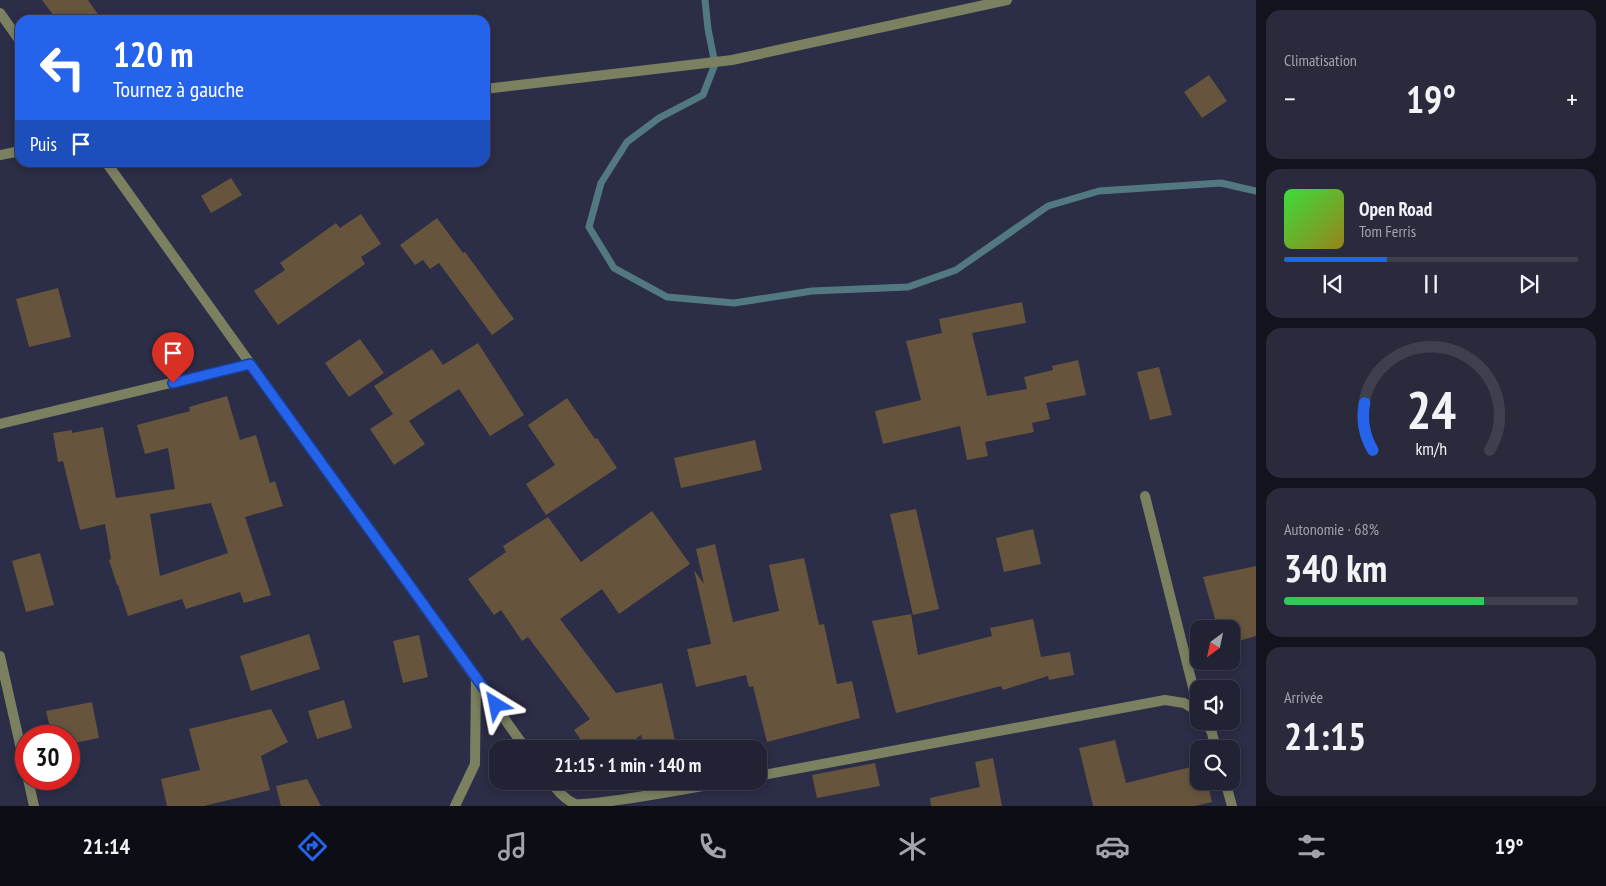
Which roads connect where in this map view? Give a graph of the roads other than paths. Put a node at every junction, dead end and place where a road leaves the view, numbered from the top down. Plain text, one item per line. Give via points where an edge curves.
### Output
1 (1007, 0) edge
2 (0, 14) edge
3 (15, 35) edge
4 (490, 88) edge
5 (15, 152) edge
6 (0, 155) edge
7 (110, 167) edge
8 (250, 364) junction
9 (0, 424) edge
10 (1145, 496) dead end
11 (0, 656) edge
12 (476, 676) junction
13 (1191, 680) edge
14 (1190, 706) edge
15 (16, 725) edge
16 (520, 740) edge
17 (767, 774) edge
18 (30, 790) edge
19 (557, 790) edge
20 (682, 790) edge
21 (1228, 790) edge
22 (34, 806) edge
23 (455, 806) edge
24 (1232, 806) edge

1 - 4 street via 732,60
2 - 3 street
5 - 6 street
7 - 8 street
8 - 9 street
8 - 12 street
10 - 13 street
11 - 15 street
12 - 16 street
12 - 23 street via 475,764
14 - 17 street via 1165,700
18 - 22 street
19 - 20 street via 576,805 602,805
21 - 24 street

